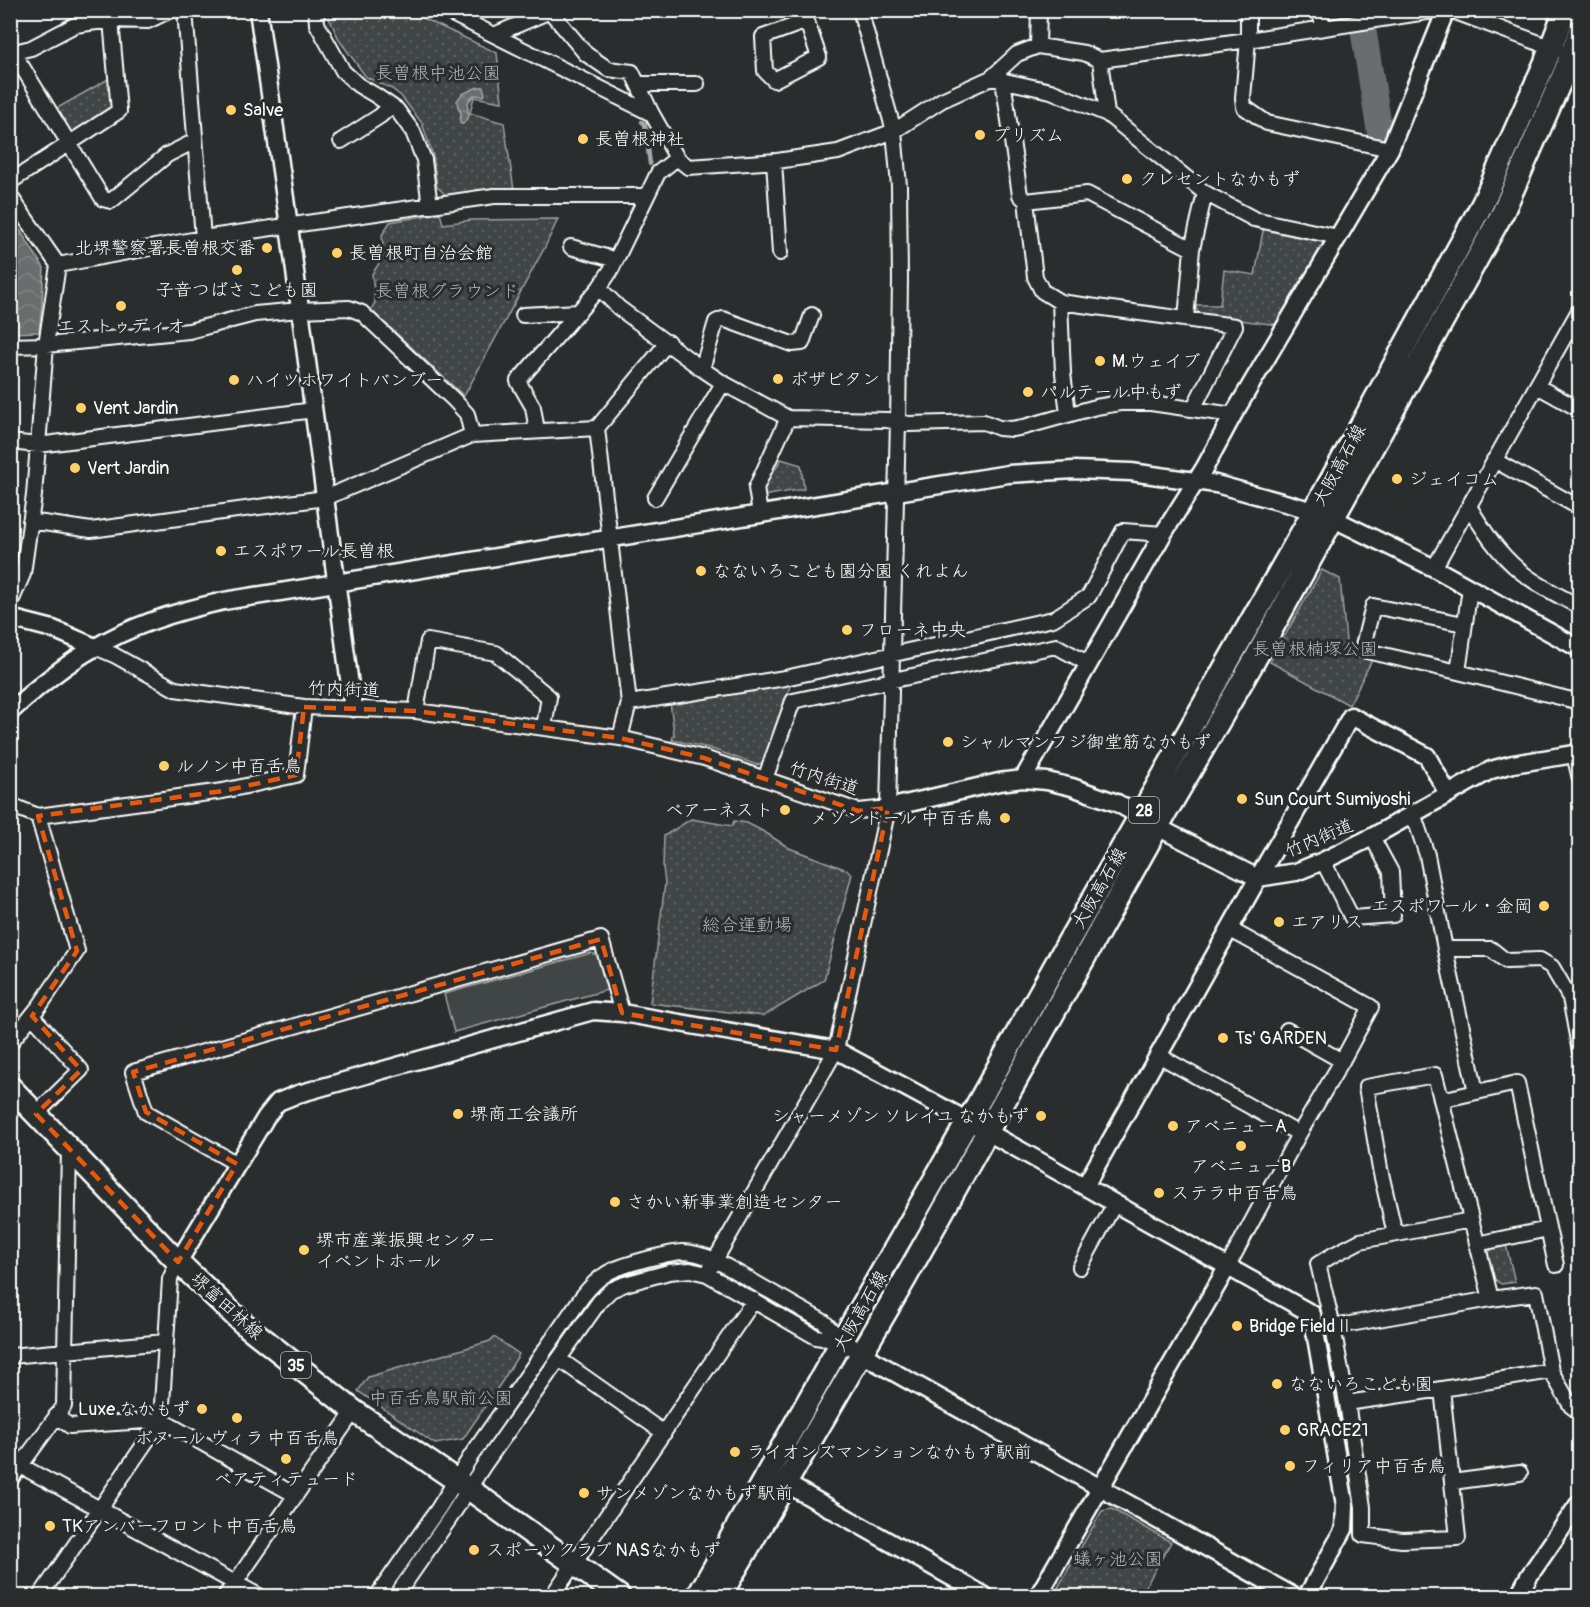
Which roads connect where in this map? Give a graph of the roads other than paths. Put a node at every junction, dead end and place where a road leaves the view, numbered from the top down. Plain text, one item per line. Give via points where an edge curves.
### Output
1 (171, 10) edge
2 (185, 10) edge
3 (258, 10) edge
4 (316, 10) edge
5 (444, 10) edge
6 (860, 10) edge
7 (1039, 10) edge
8 (1248, 10) edge
9 (1319, 10) edge
10 (1439, 10) edge
11 (1448, 10) edge
12 (1566, 10) edge
13 (550, 11) edge
14 (805, 16) edge
15 (1375, 17) edge
16 (1352, 19) edge
17 (111, 20) junction
18 (1324, 28) junction
19 (1580, 30) edge
20 (494, 35) junction
21 (1248, 40) junction
22 (1038, 45) junction
23 (12, 52) edge
24 (1567, 54) edge
25 (1100, 60) junction
26 (997, 79) junction
27 (638, 84) junction
28 (697, 84) dead end
29 (391, 106) junction
30 (652, 114) junction
31 (1107, 114) junction
32 (894, 131) junction
33 (195, 141) junction
34 (341, 141) dead end
35 (69, 143) junction
36 (1390, 149) junction
37 (677, 158) junction
38 (774, 161) junction
39 (10, 182) edge
40 (1205, 193) junction
41 (10, 196) edge
42 (646, 196) junction
43 (1026, 201) junction
44 (430, 206) junction
45 (289, 226) junction
46 (1338, 237) junction
47 (203, 238) junction
48 (571, 247) dead end
49 (1192, 249) junction
50 (780, 253) dead end
51 (616, 260) junction
52 (58, 265) junction
53 (599, 288) junction
54 (1060, 302) junction
55 (300, 310) junction
56 (1579, 311) edge
57 (579, 312) junction
58 (523, 315) dead end
59 (812, 315) dead end
60 (1186, 319) junction
61 (668, 342) junction
62 (46, 345) junction
63 (10, 346) edge
64 (702, 369) junction
65 (723, 383) junction
66 (1537, 386) junction
67 (1193, 409) junction
68 (314, 410) junction
69 (1580, 410) edge
70 (1068, 414) junction
71 (1233, 416) junction
72 (788, 418) junction
73 (898, 422) junction
74 (597, 428) junction
75 (537, 431) junction
76 (472, 435) junction
77 (10, 442) edge
78 (38, 445) junction
79 (1494, 460) junction
80 (1197, 480) junction
81 (896, 491) junction
82 (325, 498) junction
83 (656, 498) dead end
84 (1469, 506) junction
85 (1580, 508) edge
86 (760, 514) junction
87 (1323, 514) junction
88 (30, 521) junction
89 (1163, 534) junction
90 (609, 539) junction
91 (1434, 568) junction
92 (336, 584) junction
93 (1470, 588) junction
94 (10, 604) edge
95 (1580, 607) edge
96 (10, 618) edge
97 (1464, 624) junction
98 (95, 647) junction
99 (1580, 649) edge
100 (892, 654) junction
101 (1089, 664) junction
102 (1458, 672) junction
103 (892, 680) junction
104 (1580, 702) edge
105 (629, 703) junction
106 (304, 707) junction
107 (353, 708) junction
108 (416, 711) junction
109 (10, 712) edge
110 (544, 727) junction
111 (620, 738) junction
112 (1576, 753) edge
113 (765, 779) junction
114 (1023, 779) junction
115 (1580, 779) edge
116 (1448, 794) junction
117 (10, 806) edge
118 (888, 808) junction
119 (1413, 813) junction
120 (38, 816) junction
121 (1150, 821) junction
122 (1372, 837) junction
123 (1323, 861) junction
124 (1258, 878) junction
125 (1229, 929) junction
126 (1445, 949) junction
127 (1576, 1006) edge
128 (622, 1013) junction
129 (32, 1016) junction
130 (1287, 1030) dead end
131 (10, 1043) edge
132 (836, 1050) junction
133 (1580, 1052) edge
134 (1158, 1055) junction
135 (1342, 1061) junction
136 (10, 1088) edge
137 (1476, 1092) junction
138 (1441, 1100) junction
139 (36, 1114) junction
140 (968, 1121) junction
141 (987, 1132) junction
142 (1299, 1134) junction
143 (69, 1149) junction
144 (237, 1164) junction
145 (1084, 1186) junction
146 (1115, 1203) junction
147 (1471, 1220) junction
148 (1548, 1229) junction
149 (1395, 1234) junction
150 (1477, 1244) junction
151 (715, 1260) junction
152 (178, 1262) junction
153 (1556, 1265) dead end
154 (1228, 1266) junction
155 (1080, 1267) dead end
156 (707, 1274) junction
157 (1491, 1299) junction
158 (754, 1300) junction
159 (1333, 1327) junction
160 (842, 1341) junction
161 (165, 1342) junction
162 (64, 1351) junction
163 (861, 1353) junction
164 (10, 1356) edge
165 (559, 1359) junction
166 (1551, 1371) junction
167 (1442, 1389) junction
168 (1347, 1402) junction
169 (354, 1411) junction
170 (1580, 1413) edge
171 (56, 1416) junction
172 (161, 1420) junction
173 (664, 1433) junction
174 (21, 1466) junction
175 (1520, 1473) dead end
176 (10, 1480) edge
177 (1452, 1482) junction
178 (787, 1484) junction
179 (463, 1485) junction
180 (1100, 1487) junction
181 (295, 1495) junction
182 (1580, 1502) edge
183 (101, 1509) junction
184 (574, 1565) junction
185 (235, 1583) junction
186 (46, 1594) edge
187 (225, 1596) edge
188 (259, 1596) edge
189 (377, 1596) edge
190 (396, 1596) edge
191 (552, 1596) edge
192 (619, 1596) edge
193 (698, 1596) edge
194 (720, 1596) edge
195 (985, 1596) edge
196 (1038, 1596) edge
197 (1293, 1596) edge
198 (1307, 1596) edge
199 (1518, 1596) edge

1 - 17 street via 148,21
2 - 33 street
3 - 45 street
4 - 29 street via 317,24 343,71
5 - 20 street
6 - 32 street
7 - 22 street
8 - 21 street
9 - 18 street
10 - 15 street
11 - 24 street
11 - 36 street
12 - 24 main road, 大阪高石線 / 28
13 - 20 street
13 - 27 street via 585,54 608,69 632,72
14 - 14 street via 819,57 774,80 765,71 763,37
15 - 16 street
16 - 18 street
17 - 23 street via 75,25 31,48
17 - 35 street via 119,111
18 - 21 street
19 - 24 main road, 大阪高石線 / 28
20 - 30 street
21 - 25 street
21 - 36 street via 1244,107 1267,123
22 - 25 street via 1084,53
22 - 26 street via 1017,54
23 - 35 street
24 - 87 main road, 大阪高石線 / 28 via 1566,71 1503,212
25 - 31 street
26 - 31 street via 1051,91
26 - 32 street via 942,100
26 - 43 street via 1020,195
27 - 28 street
27 - 30 street
29 - 34 street
29 - 44 street via 413,132 424,160
30 - 37 street
31 - 40 street
32 - 38 street via 838,153
32 - 73 street via 899,186
33 - 35 street via 167,154 111,201 103,199
33 - 47 street
35 - 39 street
36 - 46 street
37 - 38 street via 688,167
37 - 42 street via 658,173
38 - 50 street
40 - 46 street via 1254,219
40 - 49 street
41 - 52 street
42 - 44 street via 494,196
42 - 51 street
43 - 49 street via 1087,194
43 - 54 street via 1035,276 1042,291
44 - 45 street
45 - 47 street
45 - 55 street
46 - 71 street
47 - 52 street
48 - 51 street
49 - 60 street
51 - 53 street
52 - 62 street
53 - 57 street
53 - 61 street via 619,308
54 - 60 street
54 - 70 street
55 - 62 street via 255,314 189,332
55 - 68 street
55 - 76 street via 349,308 362,314 467,414
56 - 66 street
57 - 58 street
57 - 75 street via 518,381 533,407
59 - 64 street via 802,343 792,344 723,319 716,322
60 - 67 street via 1235,326
61 - 64 street
61 - 74 street
62 - 63 street
62 - 78 street
64 - 65 street
65 - 72 street
65 - 83 street
66 - 69 street
66 - 79 street
67 - 70 street via 1120,403
67 - 71 street
68 - 78 street
68 - 82 street
70 - 73 street via 1012,429 984,423
71 - 80 street
72 - 73 street
72 - 86 street via 756,488
73 - 81 street
74 - 75 street
74 - 90 street
75 - 76 street
76 - 82 street
77 - 78 street
78 - 88 street
79 - 84 street
79 - 85 street
80 - 81 street via 1131,472 1041,471
80 - 87 street
80 - 89 street
81 - 86 street
81 - 100 street
82 - 88 street via 91,530
82 - 92 street
84 - 91 street
84 - 95 street via 1508,561 1534,582
86 - 90 street
87 - 91 street
87 - 121 main road, 大阪高石線 / 28 via 1254,661
88 - 94 street via 22,574
89 - 100 street via 1123,531 1089,596 1053,619
89 - 101 street
90 - 92 street
90 - 105 street
91 - 93 street
92 - 98 street via 200,606 161,618
92 - 107 street
93 - 97 street
93 - 99 street
96 - 98 street via 54,628
97 - 102 street
97 - 102 street via 1372,606 1362,650
98 - 106 street, 竹内街道 via 175,689
98 - 109 street
100 - 103 street
100 - 105 street via 784,678
101 - 103 street via 1056,646
101 - 114 street
102 - 104 street
103 - 113 street via 792,701
103 - 118 street
105 - 111 street
106 - 107 street, 竹内街道
106 - 120 street via 296,775 223,790
107 - 108 street, 竹内街道
108 - 110 street, 竹内街道
108 - 110 street via 428,641 496,653 549,697
110 - 111 street, 竹内街道
111 - 113 street, 竹内街道 via 704,758
112 - 115 street
112 - 116 street, 竹内街道 via 1491,770
113 - 118 street, 竹内街道 via 858,811
114 - 118 street, 竹内街道
114 - 121 street, 竹内街道 via 1072,787 1117,803
116 - 119 street, 竹内街道
116 - 124 street via 1427,756 1351,716
117 - 120 street
118 - 132 street
119 - 122 street, 竹内街道
119 - 126 street via 1427,855
120 - 129 street via 77,951
121 - 124 street, 竹内街道
121 - 140 main road, 大阪高石線 / 28 via 1057,961
121 - 141 main road, 大阪高石線 / 28
122 - 123 street, 竹内街道
122 - 123 street via 1391,872 1393,915 1352,918
123 - 124 street, 竹内街道 via 1296,872
124 - 125 street
125 - 134 street
125 - 135 street via 1371,1007
126 - 127 street via 1491,949 1506,961 1540,960 1552,967
126 - 137 street
127 - 133 street
128 - 132 street
128 - 144 street via 593,1011 298,1094 278,1102
128 - 144 street via 601,939 133,1072 146,1112
129 - 131 street
129 - 139 street via 81,1070
130 - 135 street
132 - 140 street
132 - 151 street
134 - 142 street
134 - 145 street
135 - 142 street
136 - 139 main road, 堺富田林線 / 35
137 - 138 street
137 - 148 street via 1516,1083
138 - 147 street
138 - 149 street via 1435,1075 1366,1087
139 - 143 main road, 堺富田林線 / 35
140 - 141 street
140 - 160 main road, 大阪高石線 / 28
141 - 145 street
141 - 163 main road, 大阪高石線 / 28
142 - 154 street
143 - 152 main road, 堺富田林線 / 35
143 - 162 street
144 - 152 street
145 - 146 street
146 - 154 street
146 - 155 street
147 - 149 street
147 - 150 street
148 - 150 street
148 - 153 street
149 - 159 street via 1360,1241 1318,1264
150 - 157 street
151 - 156 street
151 - 160 street via 824,1322
151 - 179 street via 693,1253 666,1255 619,1267 593,1284 471,1456
152 - 161 street via 170,1279
152 - 169 main road, 堺富田林線 / 35 via 243,1323
154 - 180 street
154 - 198 street via 1312,1314 1345,1505 1344,1530
156 - 158 street
156 - 165 street via 681,1270 611,1290 598,1302
157 - 159 street
157 - 166 street via 1536,1293
158 - 160 street via 816,1337
158 - 173 street
159 - 168 street
160 - 163 street
160 - 193 main road, 大阪高石線 / 28
161 - 162 street
161 - 172 street
162 - 164 street
162 - 171 street via 64,1406
163 - 178 main road, 大阪高石線 / 28
163 - 180 street
165 - 173 street
165 - 179 street via 484,1465
166 - 167 street
166 - 170 street via 1571,1406
167 - 168 street
167 - 177 street
168 - 177 street via 1363,1507 1363,1535 1402,1540 1458,1538
169 - 179 main road, 堺富田林線 / 35
169 - 181 street
171 - 172 street via 70,1426
171 - 174 street
172 - 181 street
172 - 183 street
173 - 184 street
174 - 176 street
174 - 183 street
175 - 177 street
178 - 194 main road, 大阪高石線 / 28
178 - 195 street
179 - 184 main road, 堺富田林線 / 35
179 - 189 street via 438,1509
179 - 190 street
180 - 196 street
180 - 197 street
181 - 185 street
182 - 199 street
183 - 185 street
183 - 186 street
184 - 191 street
184 - 192 main road, 堺富田林線 / 35
185 - 187 street
185 - 188 street

